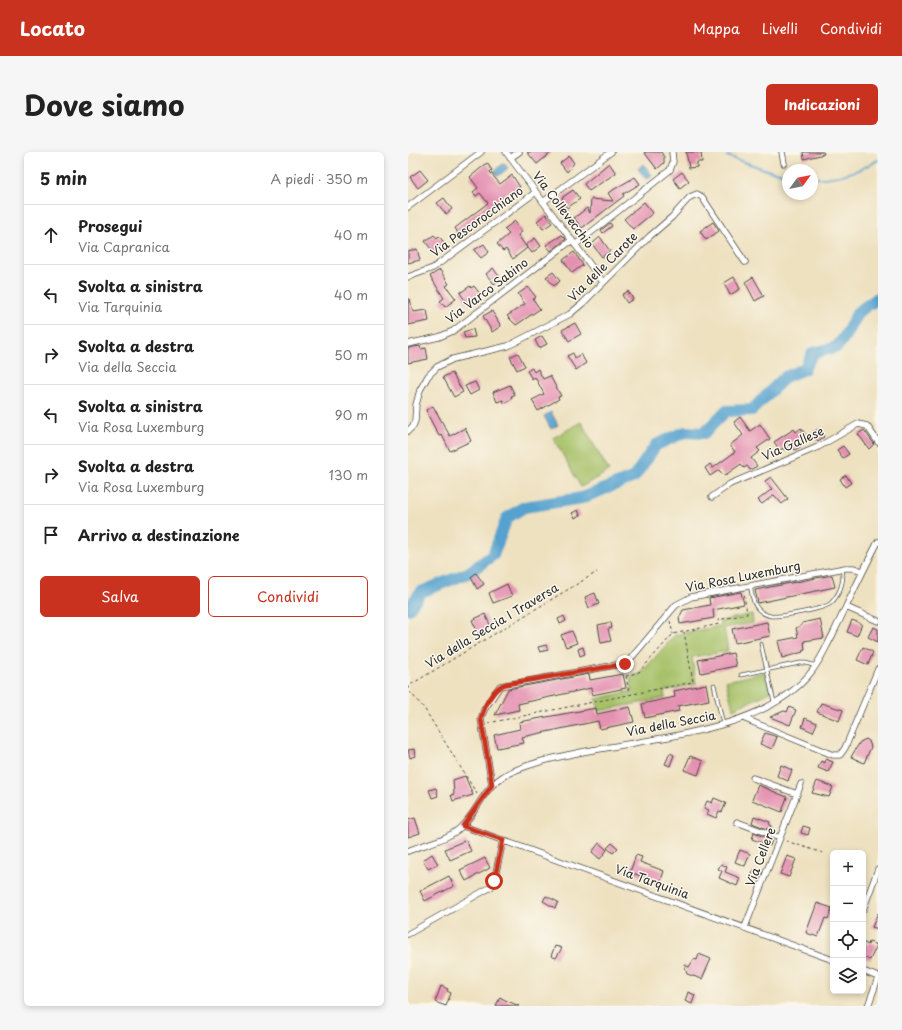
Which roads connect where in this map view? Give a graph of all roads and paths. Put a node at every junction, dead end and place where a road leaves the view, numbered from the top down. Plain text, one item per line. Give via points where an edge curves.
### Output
1 (481, 152) edge
2 (506, 152) edge
3 (519, 152) edge
4 (611, 152) edge
5 (672, 152) edge
6 (782, 152) edge
7 (510, 158) junction
8 (784, 163) dead end
9 (536, 192) junction
10 (543, 202) junction
11 (408, 207) edge
12 (574, 242) junction
13 (745, 262) dead end
14 (408, 278) edge
15 (603, 282) junction
16 (408, 344) edge
17 (408, 431) edge
18 (878, 442) edge
19 (712, 497) dead end
20 (878, 542) edge
21 (842, 568) junction
22 (862, 571) junction
23 (597, 572) dead end
24 (750, 585) junction
25 (743, 587) junction
26 (846, 607) junction
27 (669, 614) junction
28 (878, 621) edge
29 (684, 632) junction
30 (673, 634) junction
31 (761, 644) dead end
32 (624, 664) junction
33 (816, 666) junction
34 (878, 669) edge
35 (767, 670) junction
36 (741, 675) dead end
37 (626, 676) junction
38 (714, 685) dead end
39 (630, 695) junction
40 (774, 703) junction
41 (743, 718) junction
42 (482, 725) junction
43 (723, 725) junction
44 (753, 778) dead end
45 (801, 784) dead end
46 (492, 785) junction
47 (797, 794) junction
48 (480, 800) junction
49 (738, 822) dead end
50 (463, 826) junction
51 (780, 838) junction
52 (503, 840) junction
53 (408, 851) edge
54 (822, 853) dead end
55 (878, 869) edge
56 (866, 902) edge
57 (745, 927) junction
58 (408, 934) edge
59 (830, 959) edge
60 (866, 972) edge
61 (878, 977) edge
62 (868, 1006) edge

1 - 11 street
2 - 7 street, Via Collevecchio
3 - 7 street
4 - 10 street
5 - 12 street, Via Varco Sabino via 673,162 670,170
6 - 8 street
7 - 9 street, Via Collevecchio
9 - 10 street, Via Collevecchio
9 - 14 street, Via Pescorocchiano via 433,268
10 - 12 street, Via Collevecchio
12 - 15 street, Via Collevecchio
12 - 16 street, Via Varco Sabino via 453,331
13 - 15 street, Via delle Carote via 703,199 696,194
15 - 17 street, Via delle Carote via 573,311 515,343 496,350 453,359 437,367 420,390 416,405 416,421
18 - 19 street, Via Gallese via 867,426 858,424 821,445 730,484
20 - 22 street, Via della Seccia
21 - 22 street, Via Rosa Luxemburg
21 - 24 street, Via Rosa Luxemburg
21 - 24 lane via 842,584 830,604 781,616 768,615 758,608 753,600
22 - 26 street, Via della Seccia
23 - 48 path, Via della Seccia I Traversa via 408,688 424,708
24 - 25 street, Via Rosa Luxemburg
25 - 27 street, Via Rosa Luxemburg via 688,597
25 - 29 path via 747,614 718,620 718,624
26 - 28 street
26 - 33 street, Via della Seccia
27 - 30 path
27 - 32 street, Via Rosa Luxemburg via 633,658
29 - 30 path
29 - 39 path via 693,682
30 - 37 path via 639,672
31 - 35 lane
32 - 37 path
32 - 42 street via 503,684 496,690 484,710
33 - 35 lane via 802,662
33 - 40 street, Via della Seccia via 798,687
34 - 41 street via 846,748 840,754 833,755
35 - 36 lane
35 - 40 lane
37 - 39 path
38 - 43 lane
39 - 42 path
40 - 41 street, Via della Seccia
41 - 43 street, Via della Seccia
42 - 46 street
43 - 46 street, Via della Seccia via 545,760 512,771
44 - 47 street
45 - 47 street, Via Cellere
46 - 48 street, Via della Seccia
47 - 51 street, Via Cellere
48 - 50 street, Via della Seccia
49 - 51 street
50 - 52 street, Via Tarquinia
50 - 53 street, Via della Seccia via 450,835
51 - 54 path
51 - 57 street, Via Cellere
52 - 57 street, Via Tarquinia
52 - 58 street via 491,887
55 - 56 street
57 - 59 street, Via Tarquinia
60 - 61 street
61 - 62 street

